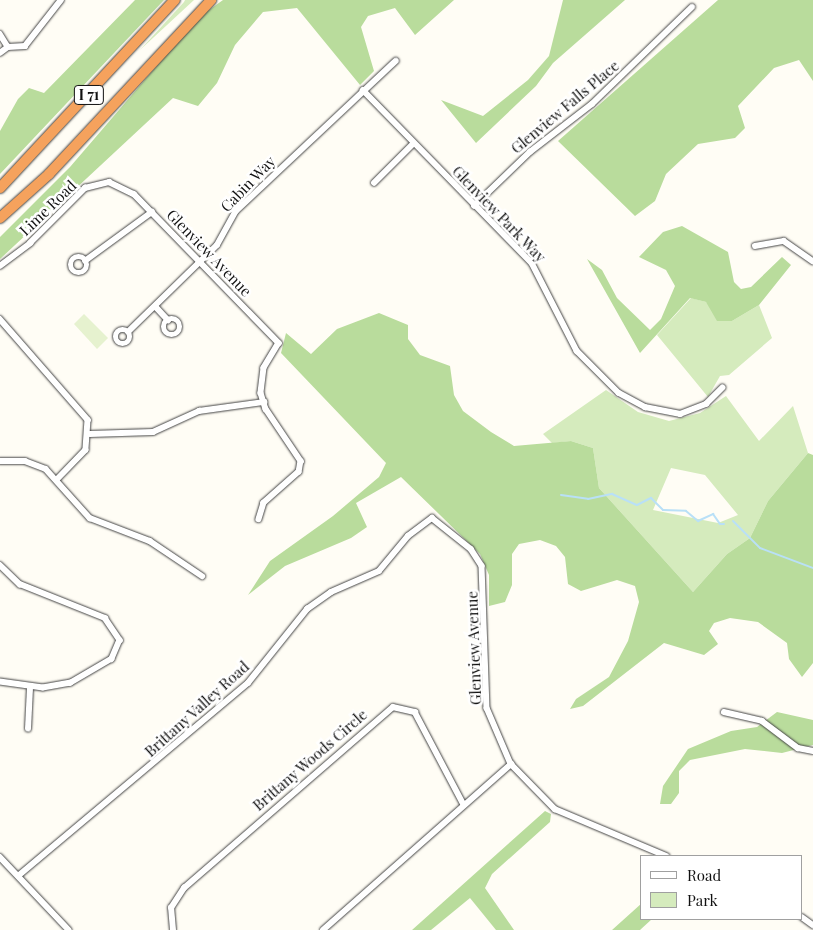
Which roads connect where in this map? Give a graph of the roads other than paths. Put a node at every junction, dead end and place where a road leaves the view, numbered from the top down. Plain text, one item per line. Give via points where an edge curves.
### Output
1 (61, 0) edge
2 (175, 0) edge
3 (210, 0) edge
4 (692, 7) dead end
5 (0, 34) edge
6 (8, 47) junction
7 (0, 53) edge
8 (396, 60) dead end
9 (363, 90) junction
10 (413, 144) junction
11 (374, 183) dead end
12 (119, 184) joint
13 (0, 188) edge
14 (474, 206) junction
15 (152, 212) junction
16 (0, 218) edge
17 (756, 246) dead end
18 (85, 261) dead end
19 (813, 261) edge
20 (200, 262) junction
21 (0, 266) edge
22 (156, 307) junction
23 (0, 319) edge
24 (168, 320) dead end
25 (2, 327) edge
26 (128, 332) dead end
27 (722, 388) dead end
28 (264, 402) junction
29 (90, 434) junction
30 (0, 461) edge
31 (58, 479) junction
32 (258, 519) dead end
33 (429, 519) joint
34 (0, 565) edge
35 (202, 576) dead end
36 (0, 682) edge
37 (30, 688) junction
38 (724, 712) dead end
39 (28, 729) dead end
40 (813, 751) edge
41 (511, 764) junction
42 (464, 805) junction
43 (664, 855) edge
44 (0, 857) edge
45 (18, 876) junction
46 (69, 930) edge
47 (173, 930) edge
48 (323, 930) edge

1 - 6 street via 26,46
2 - 13 highway, I 71
3 - 16 highway, I 71 via 50,174
4 - 14 street, Glenview Falls Place via 592,104 530,152
5 - 6 street
6 - 7 street
8 - 9 street, Cabin Way
9 - 10 street, Glenview Park Way
9 - 20 street, Cabin Way via 236,211 217,245
10 - 11 street
10 - 14 street, Glenview Park Way
12 - 15 street, Glenview Avenue
12 - 21 street, Lime Road via 101,182 81,191 30,243
14 - 27 street, Glenview Park Way via 532,263 578,352 619,393 645,407 674,414 691,412
15 - 18 street
15 - 20 street, Glenview Avenue
17 - 19 street via 784,241
20 - 22 street, Cabin Way
20 - 28 street, Glenview Avenue via 279,343 262,374
22 - 24 street
22 - 26 street, Cabin Way
23 - 25 street
25 - 29 street via 79,404
28 - 29 street via 193,413 153,432
28 - 32 street via 300,465 264,504
29 - 31 street via 83,454
30 - 31 street via 30,462
31 - 35 street via 90,518 150,541
33 - 41 street, Glenview Avenue via 439,521 471,548 482,566 486,603 486,700
33 - 45 street, Brittany Valley Road via 408,536 379,571 331,592 307,609 248,683
34 - 37 street via 26,587 105,618 120,642 112,659 92,674 59,686
36 - 37 street
37 - 39 street
38 - 40 street via 762,721 798,748
41 - 42 street
41 - 43 street, Glenview Avenue via 555,808
42 - 47 street, Brittany Woods Circle via 415,712 392,707 184,888 172,908
42 - 48 street
44 - 45 street
45 - 46 street

